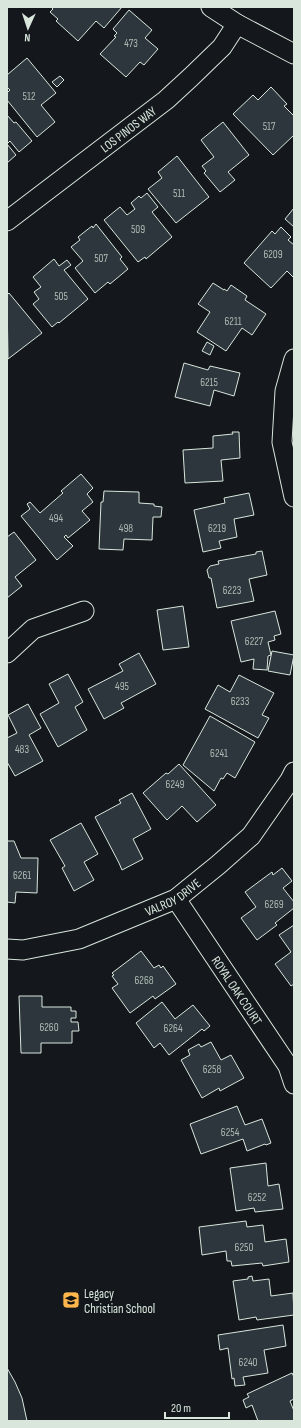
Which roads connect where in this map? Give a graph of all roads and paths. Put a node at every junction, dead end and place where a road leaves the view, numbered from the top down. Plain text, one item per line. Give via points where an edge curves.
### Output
1 (211, 7) edge
2 (237, 24) junction
3 (294, 54) edge
4 (7, 221) edge
5 (294, 359) edge
6 (294, 497) edge
7 (84, 611) dead end
8 (7, 654) edge
9 (294, 772) edge
10 (176, 898) junction
11 (7, 949) edge
12 (294, 1084) edge

1 - 2 street
2 - 3 street
2 - 4 street, LOS PINOS WAY via 222,47 166,100
5 - 6 street via 284,391 282,442
7 - 8 street via 33,629
9 - 10 street, VALROY DRIVE via 251,836
10 - 11 street, VALROY DRIVE via 79,939 23,950
10 - 12 street, ROYAL OAK COURT via 288,1066

